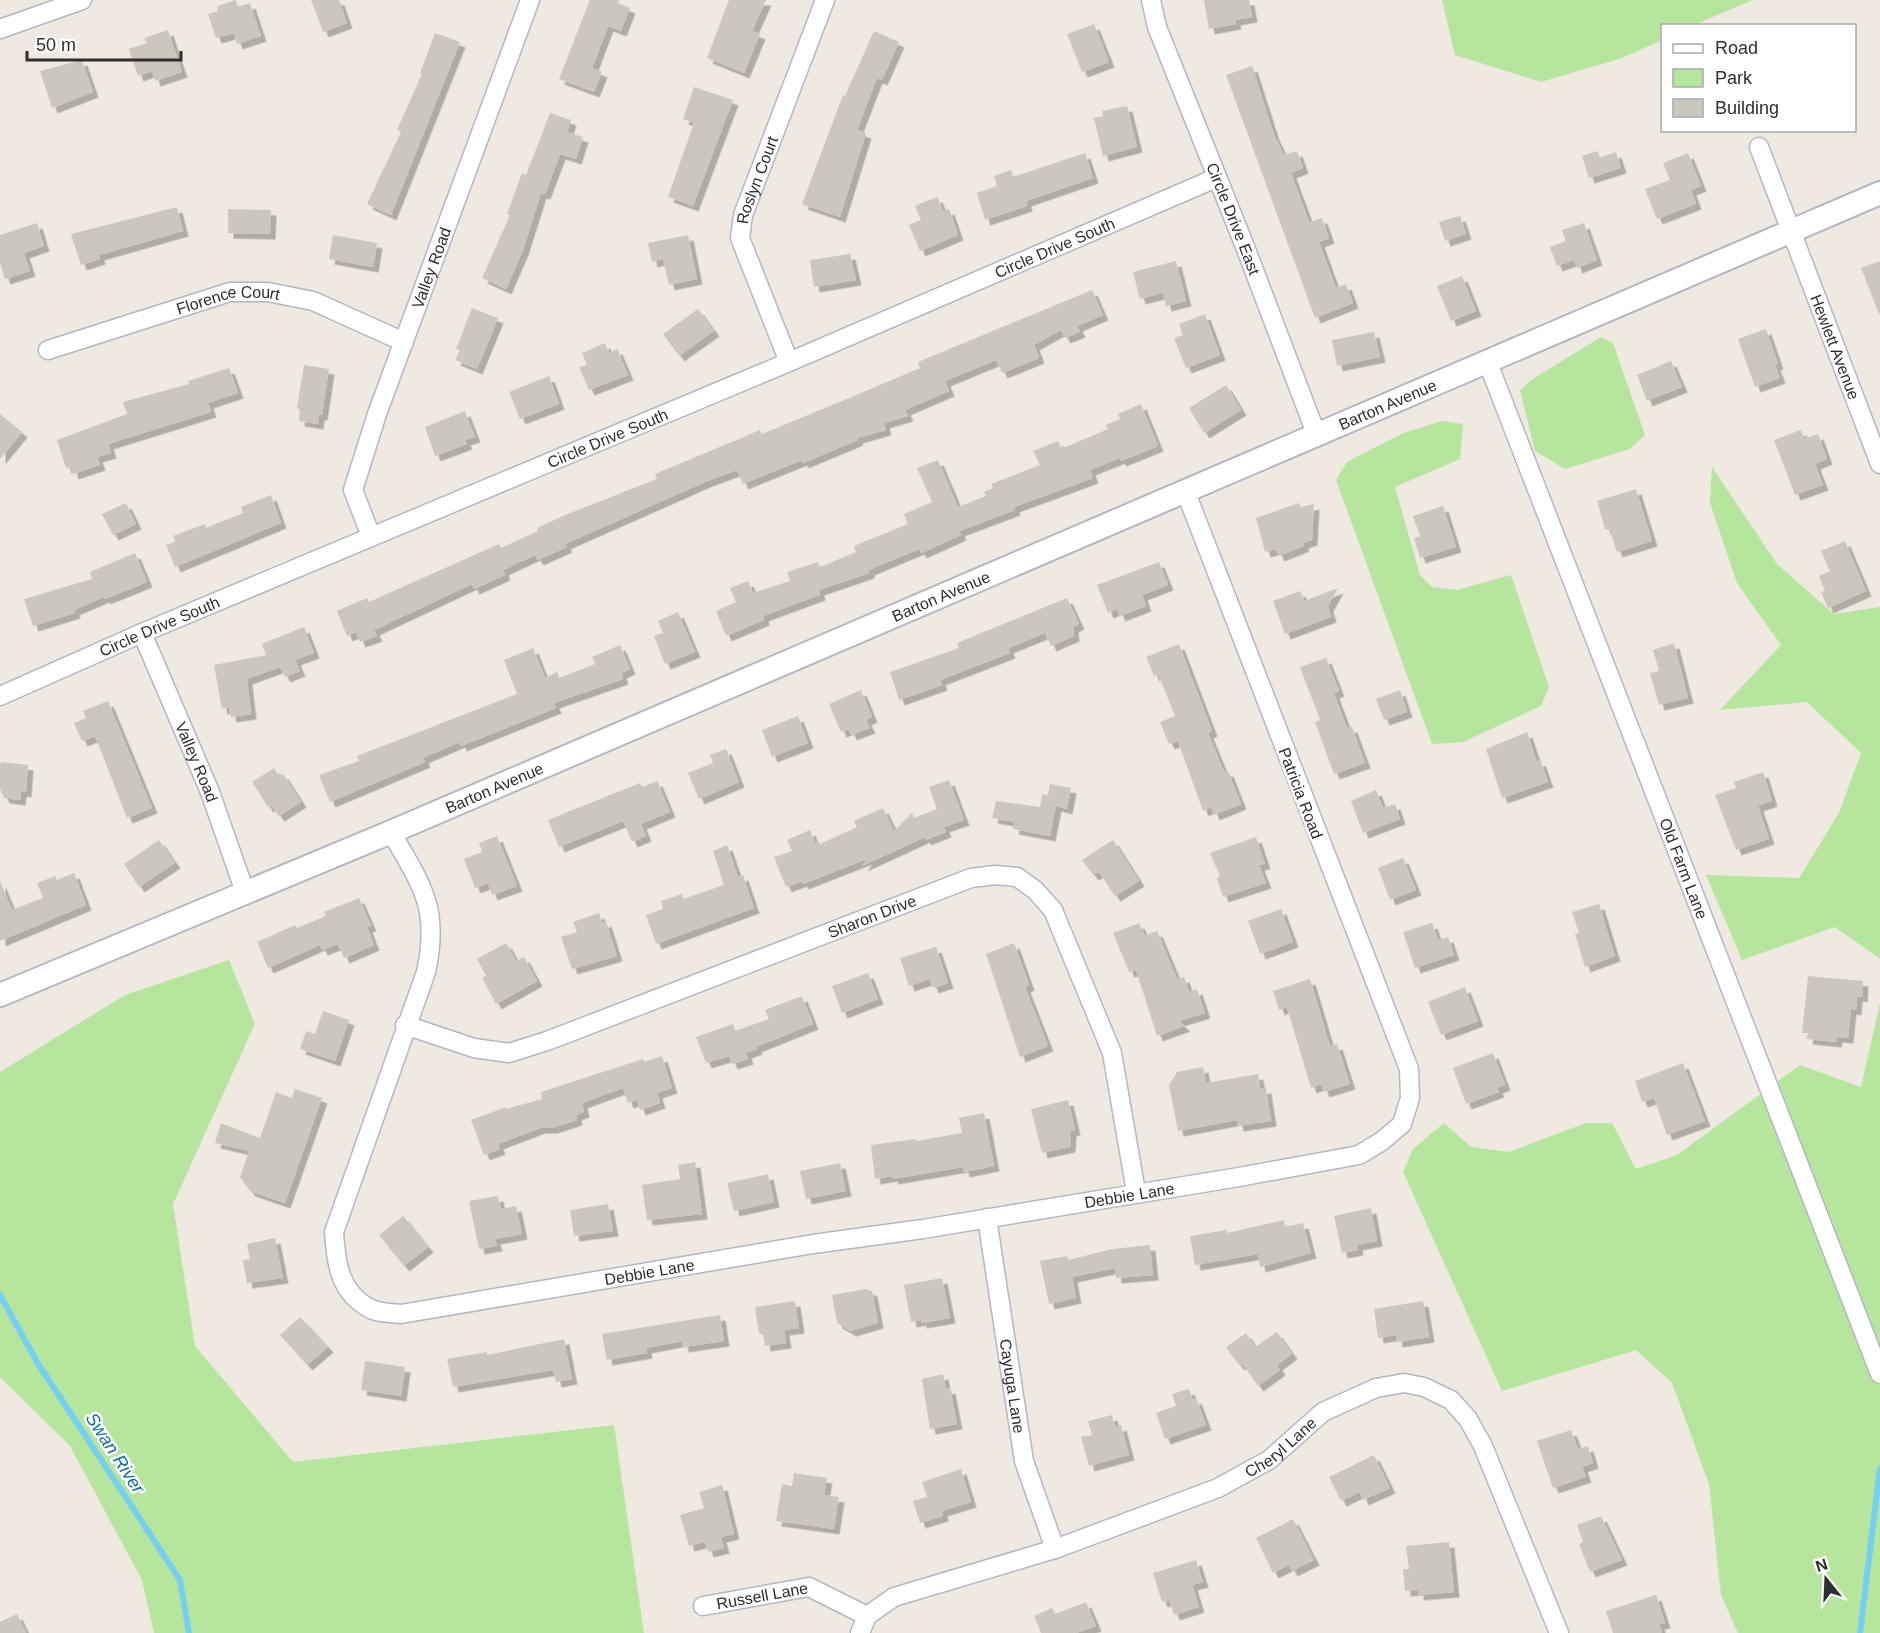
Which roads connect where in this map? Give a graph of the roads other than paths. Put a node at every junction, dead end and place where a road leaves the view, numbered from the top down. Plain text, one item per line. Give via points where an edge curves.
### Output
1 (82, 0) edge
2 (530, 0) edge
3 (825, 0) edge
4 (1152, 0) edge
5 (0, 29) edge
6 (1759, 147) dead end
7 (1216, 178) junction
8 (1880, 193) edge
9 (1790, 230) junction
10 (404, 342) junction
11 (48, 350) dead end
12 (789, 362) junction
13 (1488, 363) junction
14 (1317, 436) junction
15 (1880, 464) edge
16 (1185, 490) junction
17 (371, 536) junction
18 (142, 633) junction
19 (0, 696) edge
20 (391, 832) junction
21 (245, 892) junction
22 (0, 995) edge
23 (405, 1025) junction
24 (1410, 1098) joint
25 (1136, 1192) junction
26 (987, 1218) junction
27 (1880, 1374) edge
28 (1054, 1549) junction
29 (704, 1606) dead end
30 (863, 1624) edge
31 (1559, 1633) edge

1 - 5 street
2 - 10 street, Valley Road
3 - 12 street, Roslyn Court via 743,215 740,238
4 - 7 street, Circle Drive East via 1156,27
6 - 9 street, Hewlett Avenue
7 - 12 street, Circle Drive South
7 - 14 street, Circle Drive East
8 - 9 street, Barton Avenue
9 - 13 street, Barton Avenue
9 - 15 street, Hewlett Avenue
10 - 11 street, Florence Court via 313,301 268,292 230,292
10 - 17 street, Valley Road via 353,490
12 - 17 street, Circle Drive South
13 - 14 street, Barton Avenue
13 - 27 street, Old Farm Lane
14 - 16 street, Barton Avenue
16 - 20 street, Barton Avenue
16 - 24 street, Patricia Road via 1399,1038 1409,1069
17 - 18 street, Circle Drive South
18 - 19 street, Circle Drive South
18 - 21 street, Valley Road via 210,792
20 - 21 street, Barton Avenue
20 - 23 street, Debbie Lane via 426,893 431,916 432,945 426,972
21 - 22 street, Barton Avenue
23 - 25 street, Sharon Drive via 474,1048 509,1053 971,878 1017,877 1053,910 1112,1053
23 - 26 street, Debbie Lane via 334,1232 336,1264 347,1291 370,1309 401,1314
24 - 25 street, Debbie Lane via 1402,1124 1359,1155 1239,1178
25 - 26 street, Debbie Lane
26 - 28 street, Cayuga Lane via 1024,1461
28 - 30 street, Cheryl Lane via 894,1597
28 - 31 street, Cheryl Lane via 1218,1488 1269,1460 1323,1412 1376,1388 1404,1383 1424,1387 1451,1400 1468,1419 1483,1446
29 - 30 street, Russell Lane via 809,1587

